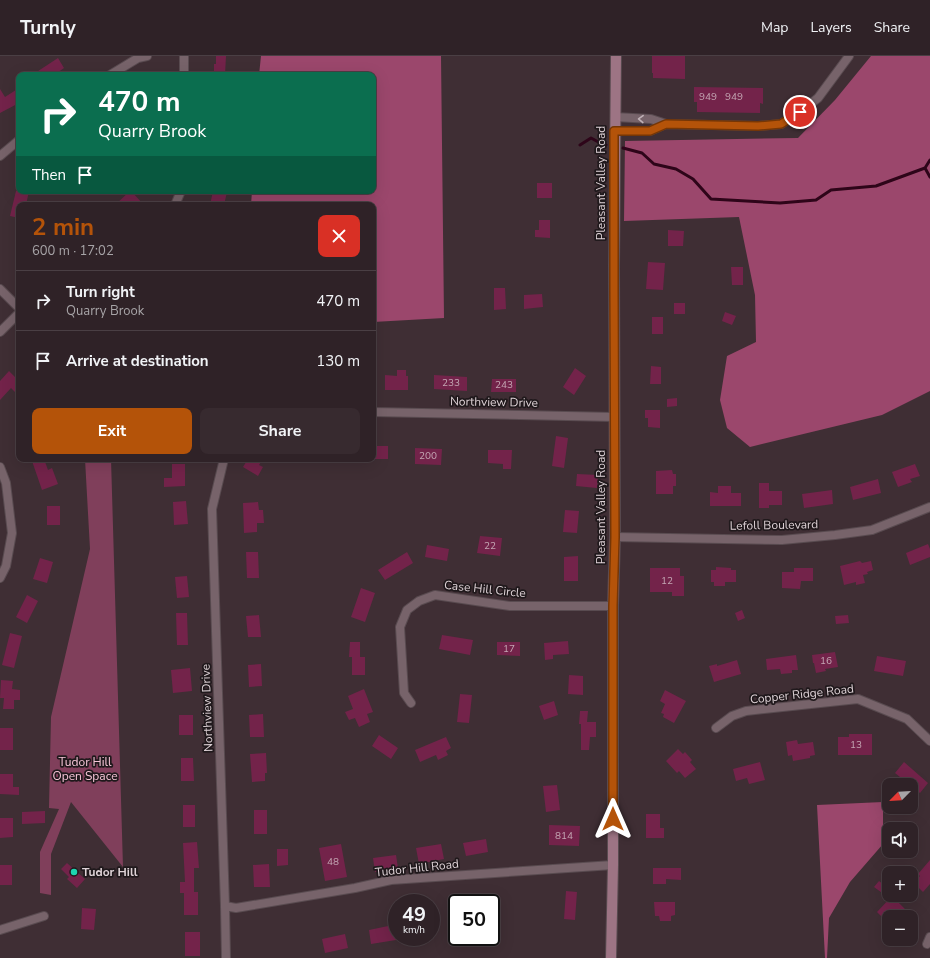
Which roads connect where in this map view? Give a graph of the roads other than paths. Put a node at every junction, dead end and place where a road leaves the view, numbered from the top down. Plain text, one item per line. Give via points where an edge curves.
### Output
1 (147, 56) edge
2 (184, 56) edge
3 (616, 56) edge
4 (849, 56) edge
5 (115, 72) edge
6 (184, 72) edge
7 (615, 118) junction
8 (666, 124) junction
9 (614, 131) junction
10 (16, 143) edge
11 (0, 156) edge
12 (0, 289) edge
13 (16, 305) edge
14 (16, 316) edge
15 (0, 332) edge
16 (376, 412) edge
17 (614, 417) junction
18 (223, 462) edge
19 (0, 467) edge
20 (930, 507) edge
21 (615, 537) junction
22 (0, 578) edge
23 (613, 606) junction
24 (411, 703) dead end
25 (716, 728) dead end
26 (930, 741) edge
27 (613, 865) junction
28 (226, 906) junction
29 (44, 916) dead end
30 (0, 930) edge
31 (226, 958) edge
32 (611, 958) edge

1 - 5 street via 138,58
2 - 6 street
3 - 7 main road, Pleasant Valley Road
4 - 8 street via 818,98 781,124
8 -> 7 street via 651,119
7 - 9 main road, Pleasant Valley Road
8 - 9 street via 650,131
9 - 17 main road, Pleasant Valley Road
10 - 11 street
12 - 13 street
14 - 15 street
16 - 17 street, Northview Drive
17 - 21 main road, Pleasant Valley Road
18 - 28 street, Northview Drive via 212,509
19 - 22 street via 6,483 12,533 6,566
20 - 21 street, Lefoll Boulevard via 872,530 835,536 782,540
21 - 23 main road, Pleasant Valley Road
23 - 24 street, Case Hill Circle via 510,606 435,595 419,601 407,610 400,627 404,693
23 - 27 main road, Pleasant Valley Road
25 - 26 street, Copper Ridge Road via 732,716 746,711 858,699 907,719
27 - 28 street, Tudor Hill Road via 391,880 236,908
27 - 32 main road, Pleasant Valley Road
28 - 31 street, Northview Drive
29 - 30 street

